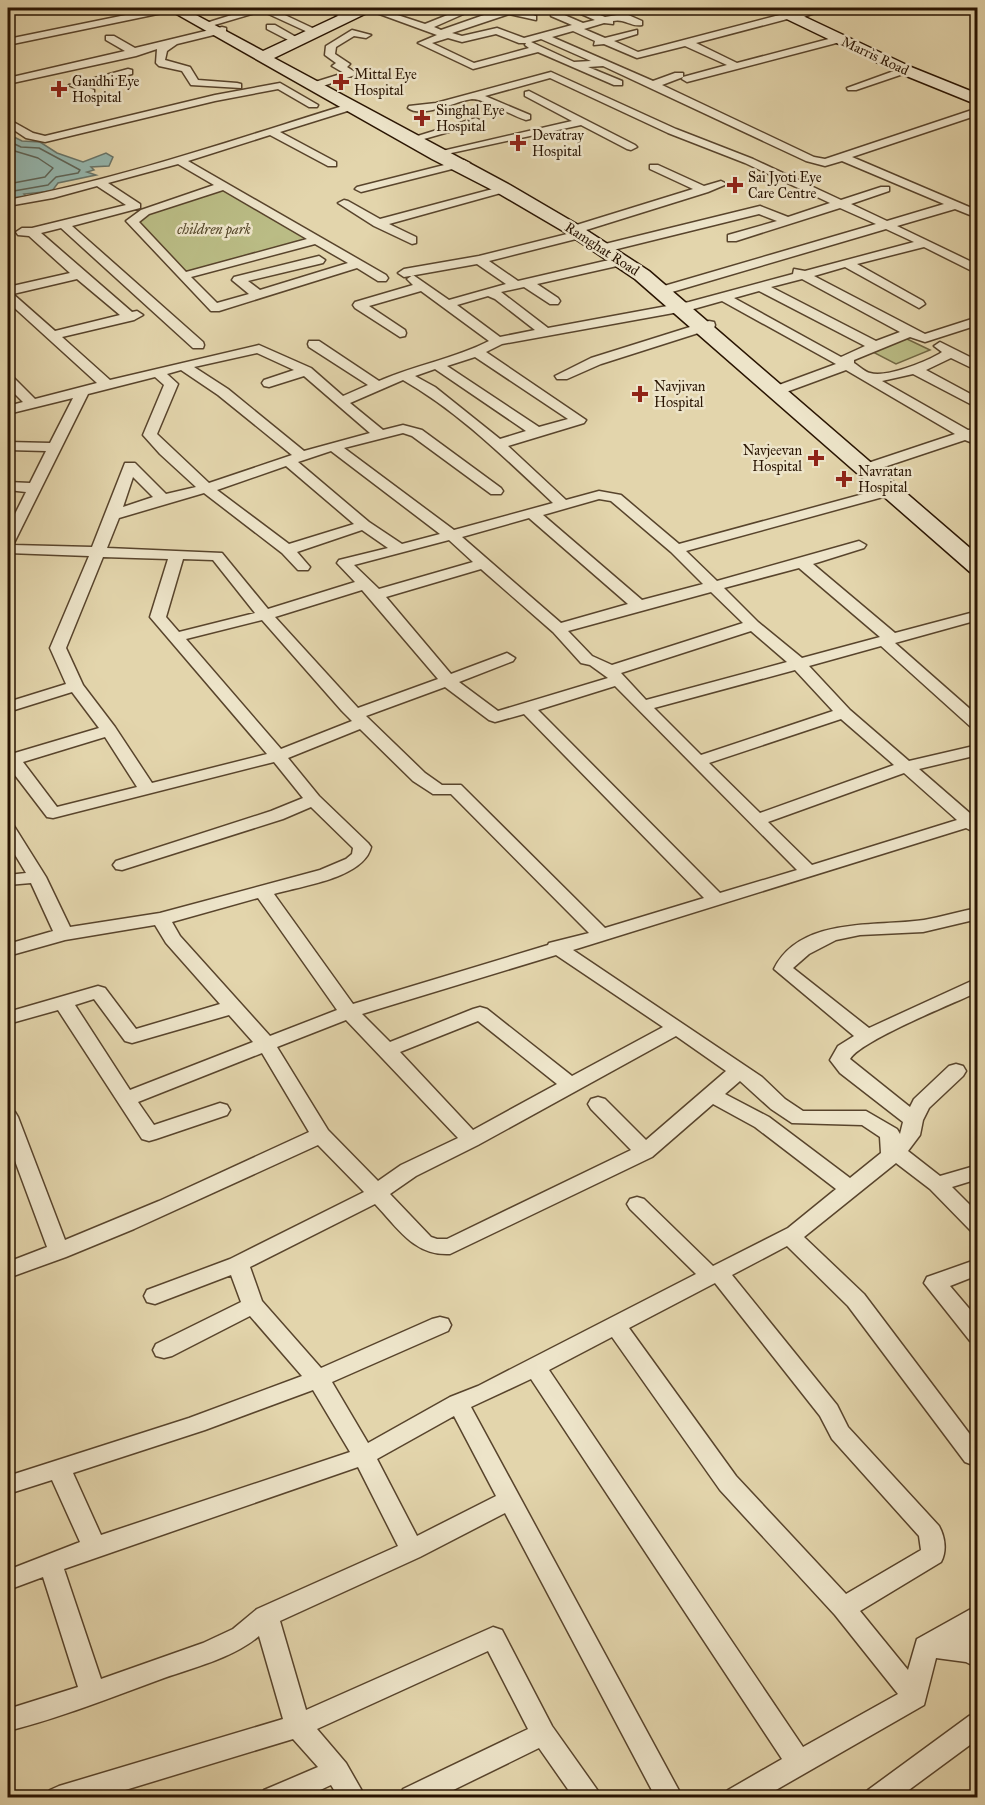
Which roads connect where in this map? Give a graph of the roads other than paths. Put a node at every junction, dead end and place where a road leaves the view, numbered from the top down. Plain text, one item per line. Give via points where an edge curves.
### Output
1 (18, 8) edge
2 (172, 8) edge
3 (184, 8) edge
4 (262, 8) edge
5 (327, 8) edge
6 (367, 8) edge
7 (472, 8) edge
8 (574, 8) edge
9 (618, 8) edge
10 (644, 8) edge
11 (775, 8) edge
12 (820, 8) edge
13 (513, 9) edge
14 (8, 10) edge
15 (555, 14) dead end
16 (347, 16) junction
17 (793, 16) junction
18 (532, 18) dead end
19 (606, 20) junction
20 (638, 23) dead end
21 (271, 27) dead end
22 (425, 27) junction
23 (578, 27) junction
24 (216, 28) junction
25 (316, 32) junction
26 (444, 34) junction
27 (366, 35) dead end
28 (542, 36) junction
29 (110, 38) dead end
30 (840, 39) junction
31 (298, 41) junction
32 (523, 41) junction
33 (603, 41) junction
34 (8, 42) edge
35 (173, 42) junction
36 (686, 42) junction
37 (539, 49) junction
38 (575, 50) junction
39 (629, 52) junction
40 (136, 53) junction
41 (266, 56) junction
42 (105, 59) junction
43 (492, 61) junction
44 (605, 62) junction
45 (572, 65) junction
46 (736, 66) junction
47 (905, 70) junction
48 (551, 75) junction
49 (8, 81) edge
50 (312, 81) junction
51 (534, 81) junction
52 (618, 83) dead end
53 (650, 85) junction
54 (280, 86) junction
55 (852, 88) dead end
56 (90, 92) dead end
57 (529, 94) dead end
58 (474, 95) junction
59 (978, 100) edge
60 (452, 101) junction
61 (313, 105) dead end
62 (439, 105) junction
63 (353, 106) junction
64 (412, 108) dead end
65 (978, 111) edge
66 (461, 114) dead end
67 (526, 117) dead end
68 (383, 121) junction
69 (8, 122) edge
70 (582, 122) junction
71 (272, 132) junction
72 (417, 138) junction
73 (631, 147) dead end
74 (844, 158) junction
75 (179, 160) junction
76 (455, 160) junction
77 (332, 164) dead end
78 (654, 167) dead end
79 (98, 183) junction
80 (721, 184) dead end
81 (224, 186) junction
82 (361, 189) dead end
83 (504, 189) junction
84 (885, 189) dead end
85 (704, 190) junction
86 (8, 203) edge
87 (344, 203) dead end
88 (844, 204) junction
89 (955, 205) junction
90 (970, 211) dead end
91 (788, 221) junction
92 (378, 223) junction
93 (63, 224) junction
94 (885, 225) junction
95 (578, 231) junction
96 (732, 238) dead end
97 (317, 240) junction
98 (412, 240) dead end
99 (925, 243) junction
100 (616, 254) junction
101 (769, 258) junction
102 (319, 260) dead end
103 (479, 260) junction
104 (846, 263) junction
105 (358, 264) junction
106 (978, 270) edge
107 (79, 275) junction
108 (803, 275) junction
109 (183, 276) junction
110 (382, 278) dead end
111 (521, 284) junction
112 (423, 286) junction
113 (761, 287) junction
114 (668, 289) junction
115 (8, 291) edge
116 (488, 292) junction
117 (257, 294) junction
118 (8, 297) edge
119 (725, 298) junction
120 (554, 302) dead end
121 (448, 304) junction
122 (919, 304) dead end
123 (686, 307) junction
124 (157, 310) junction
125 (130, 317) junction
126 (978, 321) edge
127 (706, 327) junction
128 (399, 333) dead end
129 (546, 333) junction
130 (910, 333) junction
131 (52, 336) junction
132 (926, 338) junction
133 (498, 341) junction
134 (314, 344) dead end
135 (198, 345) dead end
136 (875, 346) junction
137 (477, 352) junction
138 (950, 352) junction
139 (436, 364) junction
140 (847, 364) junction
141 (184, 366) junction
142 (978, 367) edge
143 (914, 369) junction
144 (306, 371) junction
145 (157, 372) junction
146 (404, 375) junction
147 (562, 376) dead end
148 (870, 378) junction
149 (8, 380) edge
150 (269, 383) dead end
151 (107, 385) junction
152 (378, 386) junction
153 (784, 388) junction
154 (83, 391) junction
155 (341, 402) junction
156 (32, 404) junction
157 (978, 404) edge
158 (8, 410) edge
159 (538, 433) junction
160 (380, 434) junction
161 (974, 435) edge
162 (498, 444) junction
163 (8, 446) edge
164 (333, 446) junction
165 (56, 447) junction
166 (303, 457) junction
167 (289, 462) junction
168 (873, 466) junction
169 (8, 486) edge
170 (36, 488) junction
171 (208, 488) junction
172 (496, 491) dead end
173 (889, 491) junction
174 (163, 499) junction
175 (562, 504) junction
176 (532, 513) junction
177 (113, 515) junction
178 (364, 525) junction
179 (453, 536) junction
180 (8, 542) edge
181 (859, 544) dead end
182 (8, 549) edge
183 (400, 549) junction
184 (676, 549) junction
185 (287, 550) junction
186 (98, 552) junction
187 (978, 554) edge
188 (177, 555) junction
189 (486, 563) junction
190 (803, 563) junction
191 (303, 567) dead end
192 (978, 567) edge
193 (717, 587) junction
194 (370, 590) junction
195 (638, 604) junction
196 (265, 615) junction
197 (978, 615) edge
198 (753, 625) junction
199 (558, 629) junction
200 (177, 637) junction
201 (890, 637) junction
202 (507, 658) dead end
203 (799, 664) junction
204 (614, 675) junction
205 (449, 682) junction
206 (75, 686) junction
207 (8, 706) edge
208 (643, 706) junction
209 (527, 708) junction
210 (844, 713) junction
211 (359, 718) junction
212 (978, 726) edge
213 (109, 730) junction
214 (978, 750) edge
215 (278, 756) junction
216 (10, 760) edge
217 (698, 761) junction
218 (905, 767) junction
219 (147, 789) junction
220 (313, 800) junction
221 (756, 820) junction
222 (974, 823) edge
223 (8, 830) edge
224 (122, 865) dead end
225 (809, 872) junction
226 (37, 877) junction
227 (8, 880) edge
228 (263, 892) junction
229 (716, 900) junction
230 (978, 913) edge
231 (161, 919) junction
232 (64, 934) junction
233 (602, 934) junction
234 (556, 947) junction
235 (8, 950) edge
236 (978, 984) edge
237 (63, 1002) junction
238 (232, 1007) junction
239 (349, 1012) junction
240 (8, 1018) edge
241 (677, 1027) junction
242 (867, 1038) junction
243 (266, 1044) junction
244 (387, 1050) junction
245 (740, 1071) junction
246 (956, 1071) dead end
247 (571, 1085) junction
248 (713, 1096) junction
249 (126, 1098) junction
250 (598, 1104) dead end
251 (220, 1110) dead end
252 (8, 1117) edge
253 (913, 1120) junction
254 (321, 1135) junction
255 (471, 1140) junction
256 (645, 1152) junction
257 (893, 1154) junction
258 (978, 1172) edge
259 (937, 1184) junction
260 (850, 1189) junction
261 (378, 1194) junction
262 (638, 1204) dead end
263 (978, 1226) edge
264 (789, 1236) junction
265 (59, 1252) junction
266 (238, 1264) junction
267 (978, 1267) edge
268 (8, 1270) edge
269 (715, 1274) junction
270 (155, 1296) dead end
271 (253, 1305) junction
272 (440, 1325) dead end
273 (616, 1326) junction
274 (978, 1335) edge
275 (164, 1350) dead end
276 (535, 1367) junction
277 (318, 1379) junction
278 (458, 1403) junction
279 (978, 1454) edge
280 (364, 1456) junction
281 (60, 1469) junction
282 (8, 1485) edge
283 (511, 1499) junction
284 (94, 1547) junction
285 (412, 1550) junction
286 (51, 1564) junction
287 (8, 1580) edge
288 (844, 1608) junction
289 (978, 1615) edge
290 (266, 1616) junction
291 (953, 1629) junction
292 (926, 1646) junction
293 (975, 1655) edge
294 (93, 1693) junction
295 (915, 1696) junction
296 (8, 1720) edge
297 (978, 1724) edge
298 (298, 1726) junction
299 (543, 1734) junction
300 (799, 1763) junction
301 (337, 1771) junction
302 (59, 1797) edge
303 (273, 1797) edge
304 (353, 1797) edge
305 (412, 1797) edge
306 (590, 1797) edge
307 (670, 1797) edge
308 (737, 1797) edge
309 (877, 1797) edge

1 - 14 street
2 - 24 main road, Ramghat Road
2 - 34 street
3 - 24 main road, Ramghat Road
4 - 24 street
4 - 25 street
5 - 16 street
6 - 16 main road
6 - 22 street
7 - 22 street
8 - 19 street
9 - 10 street via 628,12
11 - 17 main road, Marris Road
12 - 17 street
13 - 18 street
13 - 26 street
15 - 23 street
16 - 25 main road
17 - 30 main road, Marris Road
17 - 36 street
19 - 20 street via 621,16
19 - 23 street
19 - 33 street via 633,32
21 - 31 street
22 - 26 street
23 - 28 street
23 - 33 street
24 - 35 street
24 - 41 main road, Ramghat Road
25 - 31 main road
26 - 32 street via 462,39 497,32
26 - 43 street via 423,43 473,66
27 - 50 street via 352,33 331,46 330,55 345,64 337,66 353,74
28 - 32 street
28 - 38 street
29 - 40 street
30 - 46 street
30 - 47 main road, Marris Road
31 - 41 main road
32 - 37 street
33 - 38 street
33 - 39 street
35 - 40 street
35 - 54 street via 162,50 160,61 186,69 195,83 220,87
36 - 39 street via 636,56
36 - 46 street
37 - 43 street
37 - 45 street
38 - 44 street
39 - 44 street
40 - 42 street
41 - 50 main road, Ramghat Road
42 - 49 street
42 - 56 street via 128,72 74,86
43 - 51 street
44 - 45 street
44 - 53 street
45 - 48 street
45 - 52 street
46 - 53 street
47 - 55 street
47 - 59 main road, Marris Road
48 - 51 street
48 - 88 street
50 - 54 street
50 - 63 main road, Ramghat Road
50 - 68 main road, Ramghat Road
51 - 58 street
53 - 74 street via 810,159 825,163
54 - 61 street
54 - 69 street via 45,139 30,136
57 - 70 street
58 - 60 street
58 - 67 street
60 - 62 street
60 - 72 street via 479,119
62 - 64 street
62 - 66 street
63 - 68 main road, Ramghat Road
63 - 71 street
65 - 74 street
68 - 72 main road, Ramghat Road
68 - 76 main road, Ramghat Road
70 - 73 street
70 - 76 street
71 - 75 street
71 - 77 street
72 - 76 main road, Ramghat Road
74 - 89 street
75 - 79 street
75 - 81 street
76 - 82 street
76 - 83 main road, Ramghat Road
76 - 95 main road, Ramghat Road
78 - 85 street
79 - 86 street
79 - 93 street via 136,206
80 - 85 street
81 - 97 street
81 - 109 street via 145,212 132,221
83 - 92 street
83 - 95 main road, Ramghat Road
84 - 88 street
85 - 95 street
87 - 92 street
88 - 91 street
88 - 94 street
89 - 90 street
89 - 94 street
91 - 96 street
91 - 100 street via 760,210
92 - 98 street
93 - 107 street via 27,232
93 - 124 street
94 - 99 street
94 - 101 street
95 - 100 main road, Ramghat Road
95 - 103 street
97 - 105 street
97 - 109 street
99 - 104 street
99 - 106 street
100 - 111 street
100 - 114 main road, Ramghat Road
100 - 123 main road, Ramghat Road
101 - 108 street
101 - 114 street
102 - 117 street via 238,280
103 - 111 street
103 - 112 street via 404,273
104 - 108 street
104 - 122 street
105 - 110 street
105 - 117 street
107 - 115 street
107 - 125 street
108 - 113 street
108 - 130 street
109 - 117 street via 215,308
111 - 116 street
111 - 120 street
112 - 121 street
112 - 128 street via 359,305
113 - 119 street
113 - 136 street
114 - 123 main road, Ramghat Road
116 - 121 street
116 - 129 street via 499,296
118 - 131 street
119 - 123 street
119 - 140 street
121 - 133 street
123 - 127 main road, Ramghat Road
123 - 129 street
124 - 125 street
124 - 135 street
125 - 131 street
126 - 132 street
127 - 147 street via 596,361
127 - 153 main road, Ramghat Road
127 - 173 main road, Ramghat Road
129 - 133 street
130 - 132 street
130 - 136 street
131 - 151 street
132 - 138 street
133 - 137 street
134 - 152 street
136 - 140 street via 848,358
137 - 139 street
137 - 159 street via 579,420
138 - 142 street
138 - 143 street
139 - 146 street
139 - 159 street
140 - 148 street
140 - 153 street
141 - 144 street via 259,349
141 - 145 street
141 - 166 street via 223,392
143 - 148 street
143 - 157 street
144 - 150 street
144 - 155 street
145 - 151 street
145 - 171 street via 171,384 150,435
146 - 152 street
146 - 162 street via 430,390
148 - 161 street
149 - 156 street
151 - 154 street
152 - 155 street
153 - 168 main road, Ramghat Road
154 - 156 street
154 - 165 street
155 - 160 street
156 - 158 street
159 - 162 street
160 - 164 street
160 - 172 street via 412,430
161 - 168 street
162 - 175 street
163 - 165 street
164 - 166 street
164 - 179 street
165 - 170 street
166 - 167 street
167 - 171 street
167 - 178 street
168 - 187 main road, Ramghat Road
169 - 170 street
170 - 180 street
171 - 174 street
171 - 185 street
173 - 184 street
173 - 192 main road, Ramghat Road
174 - 177 street
174 - 177 street via 130,466
175 - 176 street
175 - 184 street via 599,495 616,498
176 - 179 street
176 - 195 street
177 - 186 street
178 - 183 street
178 - 185 street
179 - 183 street
179 - 189 street
181 - 190 street
182 - 186 street
183 - 194 street via 344,563
184 - 193 street
185 - 191 street
186 - 188 street
186 - 206 street via 57,648
188 - 196 street via 217,556
188 - 200 street via 158,617
189 - 194 street
189 - 199 street
190 - 193 street
190 - 201 street
193 - 195 street
193 - 198 street
194 - 196 street
194 - 205 street
195 - 199 street
196 - 200 street
196 - 211 street
197 - 201 street
198 - 203 street
198 - 204 street
199 - 204 street via 587,660
200 - 215 street
201 - 203 street
201 - 212 street via 886,644
202 - 205 street
203 - 208 street
203 - 210 street
204 - 208 street
204 - 209 street
205 - 209 street via 495,717
205 - 211 street
206 - 207 street
206 - 213 street
208 - 217 street
209 - 229 street
210 - 217 street
210 - 218 street
211 - 215 street
211 - 233 street via 419,777 439,790 454,789
213 - 216 street
213 - 219 street
214 - 218 street
215 - 219 street
215 - 220 street
216 - 219 street via 53,813
217 - 221 street
218 - 221 street
218 - 222 street
220 - 224 street
220 - 228 street via 362,848 360,856 326,874
221 - 225 street
222 - 225 street
223 - 226 street
225 - 229 street
226 - 227 street
226 - 232 street
228 - 231 street
228 - 239 street
229 - 233 street
230 - 242 street via 922,926 848,930 829,935 786,961 783,969
231 - 232 street
231 - 238 street via 172,939
232 - 235 street
233 - 234 street
234 - 239 street
234 - 241 street
236 - 242 street
237 - 238 street via 98,992 132,1036
237 - 240 street
237 - 249 street
238 - 243 street
239 - 243 street
239 - 244 street
241 - 245 street
241 - 247 street
242 - 253 street via 845,1051 840,1060
243 - 249 street
243 - 254 street
244 - 247 street via 480,1013
244 - 255 street
245 - 248 street
245 - 257 street via 800,1118 866,1118 890,1134
246 - 253 street via 921,1104
247 - 255 street
248 - 256 street
248 - 260 street via 762,1122
249 - 251 street via 150,1134
250 - 256 street
252 - 265 street
253 - 257 street via 910,1135
254 - 261 street
254 - 265 street via 201,1192
255 - 261 street via 399,1177
256 - 261 street via 450,1246 435,1247 424,1242
257 - 259 street
257 - 260 street
258 - 259 street
259 - 263 street
260 - 264 street
261 - 266 street
262 - 269 street
264 - 269 street
264 - 279 street via 856,1300 973,1456
265 - 268 street
266 - 270 street
266 - 271 street
267 - 274 street via 935,1283
269 - 273 street
269 - 288 street via 829,1412 840,1433 932,1533 933,1555
271 - 275 street
271 - 277 street
272 - 277 street
273 - 276 street
273 - 288 street via 728,1483
276 - 278 street
276 - 300 street
277 - 280 street
277 - 281 street
278 - 280 street
278 - 283 street
280 - 284 street
280 - 285 street
281 - 282 street
281 - 284 street
283 - 285 street
283 - 307 street
284 - 286 street
285 - 290 street
286 - 287 street
286 - 294 street
288 - 295 street
289 - 291 street
290 - 294 street via 242,1636 212,1650
290 - 298 street
291 - 292 street
291 - 293 street
292 - 293 street
292 - 295 street
294 - 296 street
295 - 300 street
297 - 309 street
298 - 299 street via 493,1637
298 - 301 street
298 - 302 street
299 - 305 street
299 - 306 street
300 - 308 street
301 - 303 street
301 - 304 street

